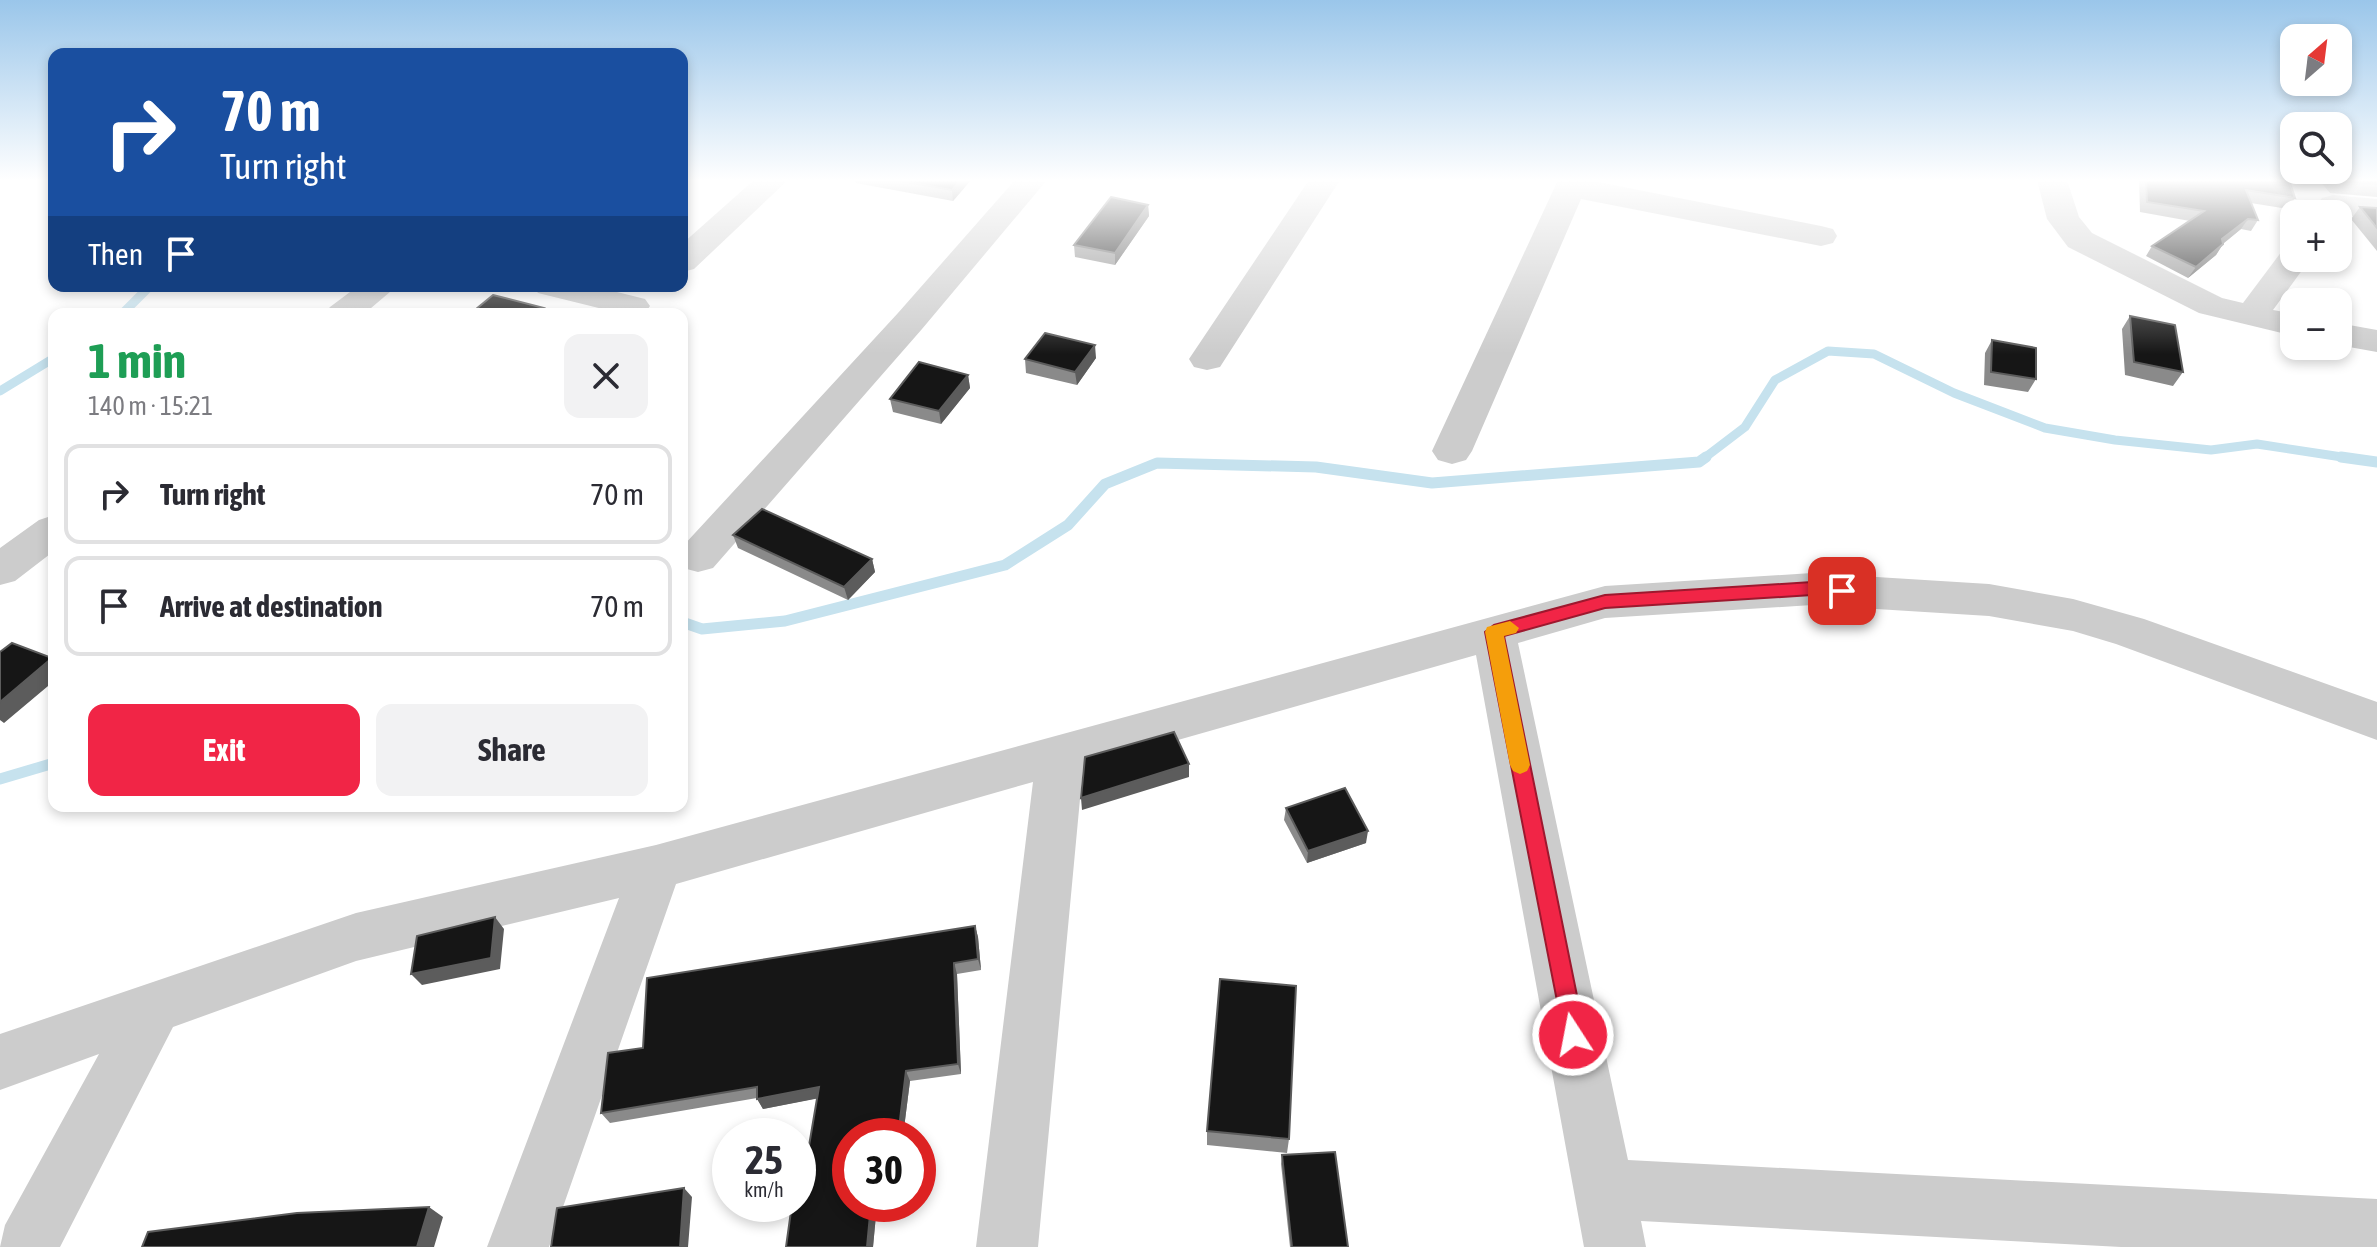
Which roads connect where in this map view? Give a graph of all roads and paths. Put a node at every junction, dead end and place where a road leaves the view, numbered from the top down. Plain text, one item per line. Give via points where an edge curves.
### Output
1 (708, 238) edge
2 (980, 238) edge
3 (1286, 238) edge
4 (1547, 238) edge
5 (2079, 238) edge
6 (688, 257) edge
7 (2284, 272) edge
8 (372, 292) edge
9 (583, 292) edge
10 (638, 302) edge
11 (350, 308) edge
12 (2251, 316) junction
13 (2280, 322) edge
14 (2352, 337) edge
15 (2377, 341) edge
16 (1207, 359) dead end
17 (1452, 451) dead end
18 (48, 534) edge
19 (698, 557) dead end
20 (0, 570) edge
21 (1494, 632) junction
22 (2377, 721) edge
23 (1060, 753) junction
24 (656, 867) junction
25 (154, 1008) junction
26 (0, 1062) edge
27 (1604, 1189) junction
28 (2377, 1230) edge
29 (27, 1247) edge
30 (518, 1247) edge
31 (1007, 1247) edge
32 (1615, 1247) edge

1 - 6 street
2 - 19 street
3 - 16 street
4 - 17 street
5 - 12 street via 2211,306
7 - 12 street
8 - 11 street
9 - 10 street
12 - 13 street
14 - 15 street
18 - 20 street
21 - 22 street via 1605,602 1655,597 1812,589 1989,600 2128,631
21 - 23 street
21 - 27 street
23 - 24 street
23 - 31 street
24 - 25 street via 356,937
24 - 30 street
25 - 26 street
25 - 29 street
27 - 28 street
27 - 32 street

